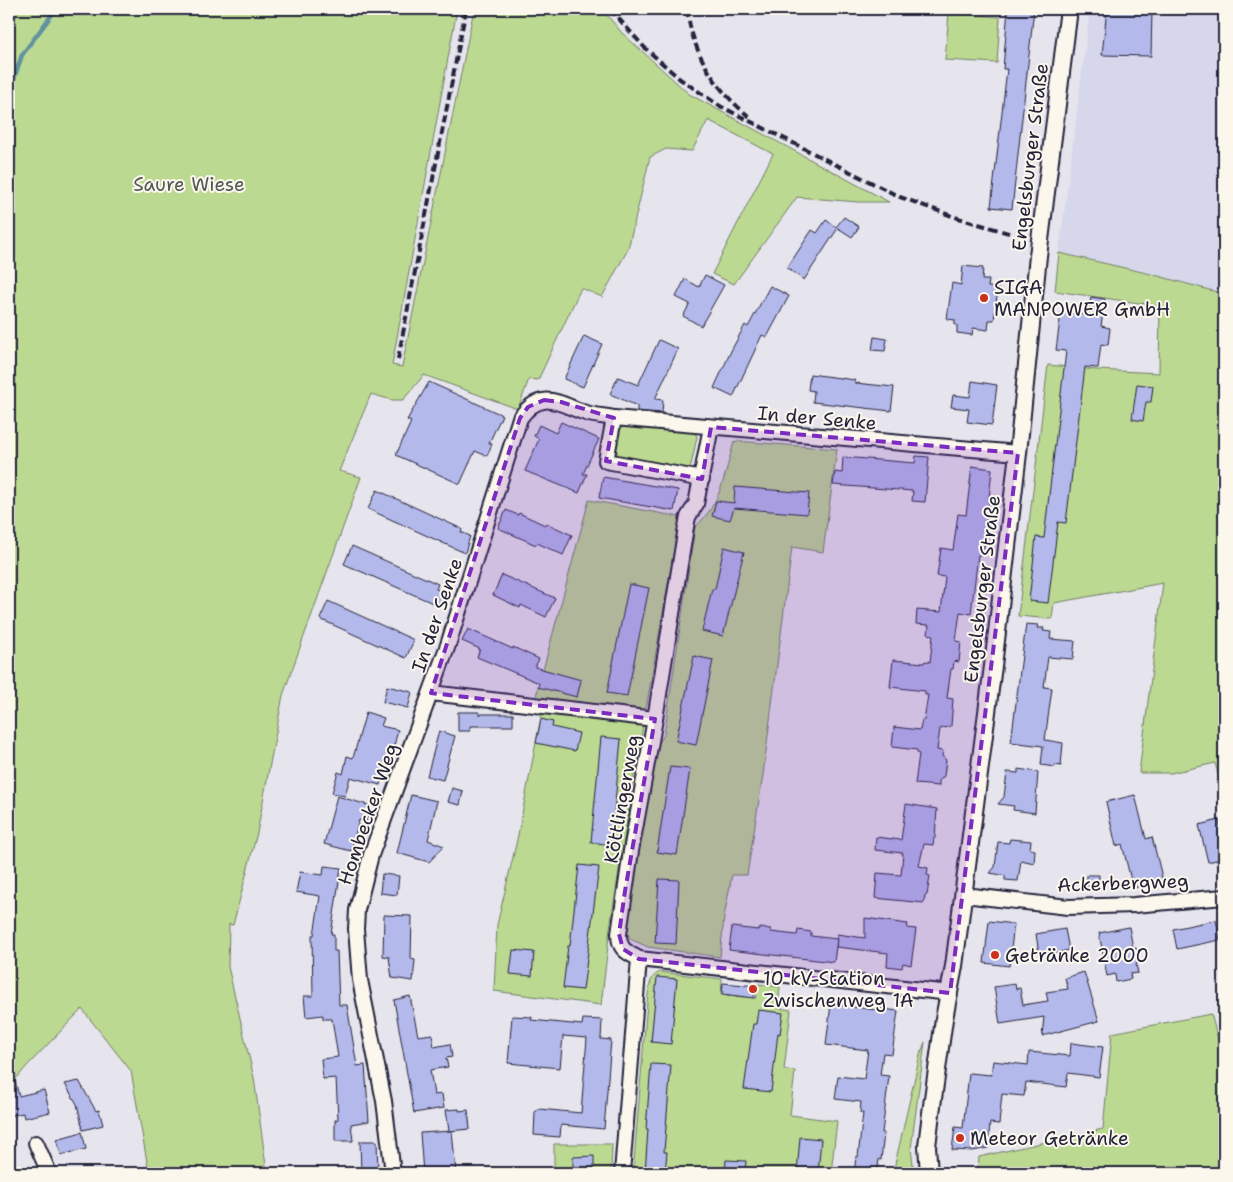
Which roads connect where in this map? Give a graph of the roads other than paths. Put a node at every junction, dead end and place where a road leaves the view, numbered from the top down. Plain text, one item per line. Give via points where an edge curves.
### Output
1 (1069, 9) edge
2 (614, 418) junction
3 (711, 427) junction
4 (1018, 453) junction
5 (702, 479) junction
6 (430, 693) junction
7 (655, 719) junction
8 (964, 895) junction
9 (1224, 897) edge
10 (639, 959) junction
11 (950, 993) junction
12 (36, 1143) dead end
13 (49, 1173) edge
14 (393, 1173) edge
15 (622, 1173) edge
16 (929, 1173) edge

1 - 4 street, Engelsburger Straße via 1040,239
2 - 3 street, In der Senke
2 - 5 street via 606,460
2 - 6 street, In der Senke via 544,400 528,407 520,418
3 - 4 street, In der Senke
3 - 5 street, Köttlingerweg
4 - 8 street, Engelsburger Straße
5 - 7 street, Köttlingerweg via 696,504 688,517
6 - 7 street
6 - 14 street, Hombecker Weg via 371,855 361,891 356,929 360,980 384,1101
7 - 10 street, Köttlingerweg via 619,934 623,949
8 - 9 street, Ackerbergweg via 1068,907
8 - 11 street, Engelsburger Straße
10 - 11 street
10 - 15 street
11 - 16 street, Engelsburger Straße via 927,1146
12 - 13 street

